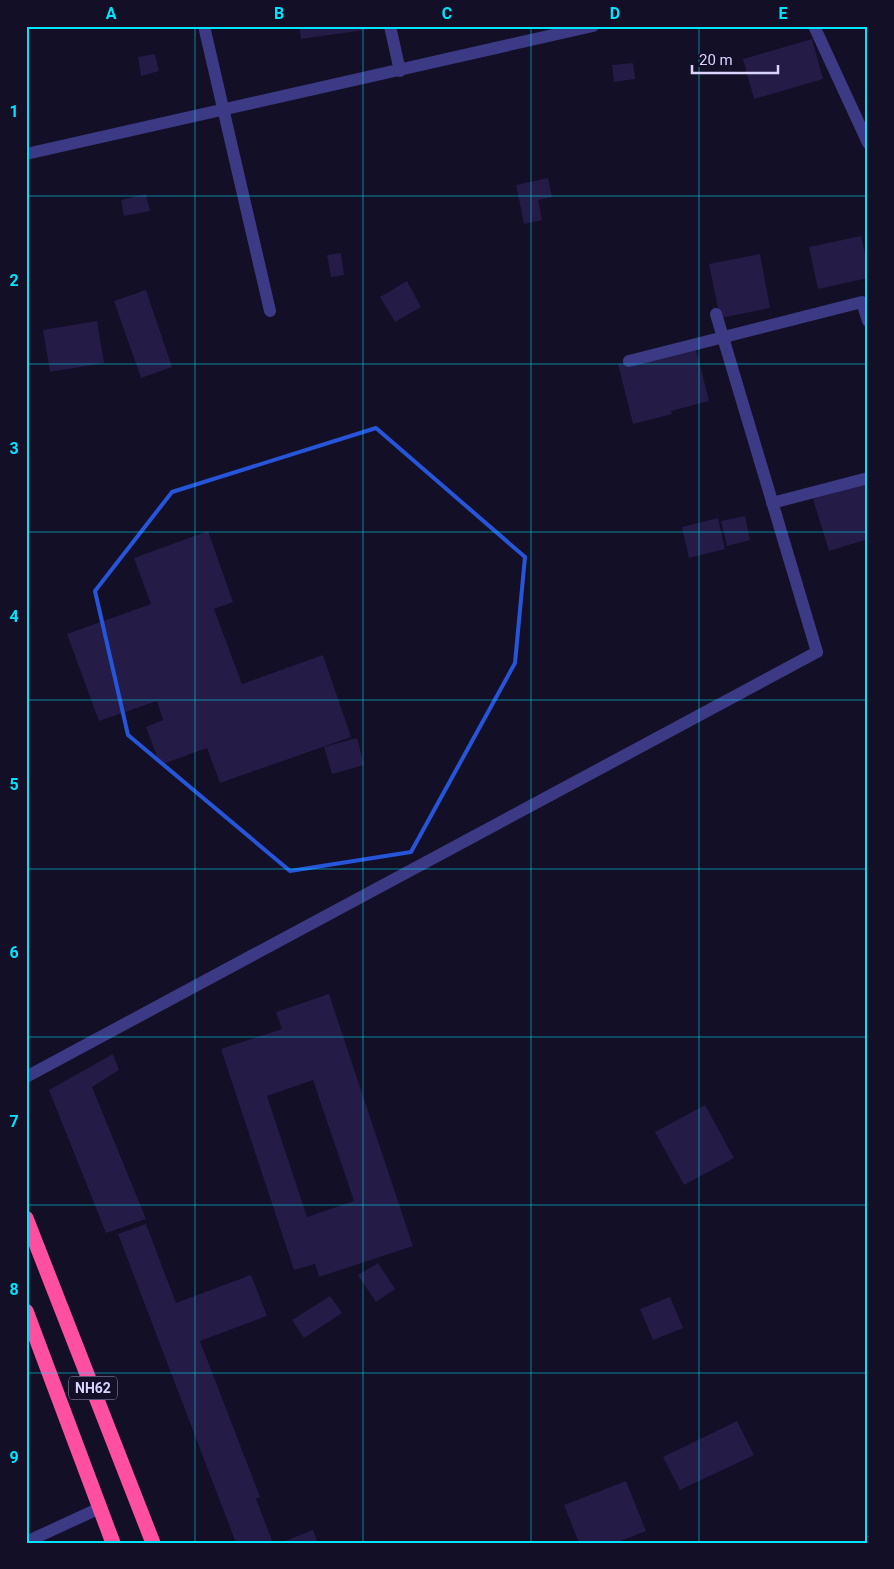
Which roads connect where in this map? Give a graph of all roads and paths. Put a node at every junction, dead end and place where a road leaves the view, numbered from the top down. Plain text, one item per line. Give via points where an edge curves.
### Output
1 (204, 26) edge
2 (390, 26) edge
3 (594, 26) edge
4 (814, 26) edge
5 (574, 29) edge
6 (400, 71) junction
7 (223, 110) junction
8 (868, 144) edge
9 (26, 154) edge
10 (270, 311) dead end
11 (716, 314) dead end
12 (868, 321) edge
13 (722, 337) junction
14 (629, 361) dead end
15 (868, 478) edge
16 (772, 503) junction
17 (26, 1077) edge
18 (26, 1218) edge
19 (26, 1311) edge
20 (100, 1508) junction
21 (26, 1542) edge
22 (113, 1543) edge
23 (153, 1543) edge

1 - 7 street
2 - 6 street
3 - 5 street
4 - 8 street
5 - 6 street
6 - 7 street
7 - 9 street
7 - 10 street
11 - 13 street
12 - 13 street via 862,302
13 - 14 street
13 - 16 street
15 - 16 street
16 - 17 street via 817,652
18 - 23 highway, NH62
19 - 20 highway, NH62
20 - 21 street
20 - 22 highway, NH62

